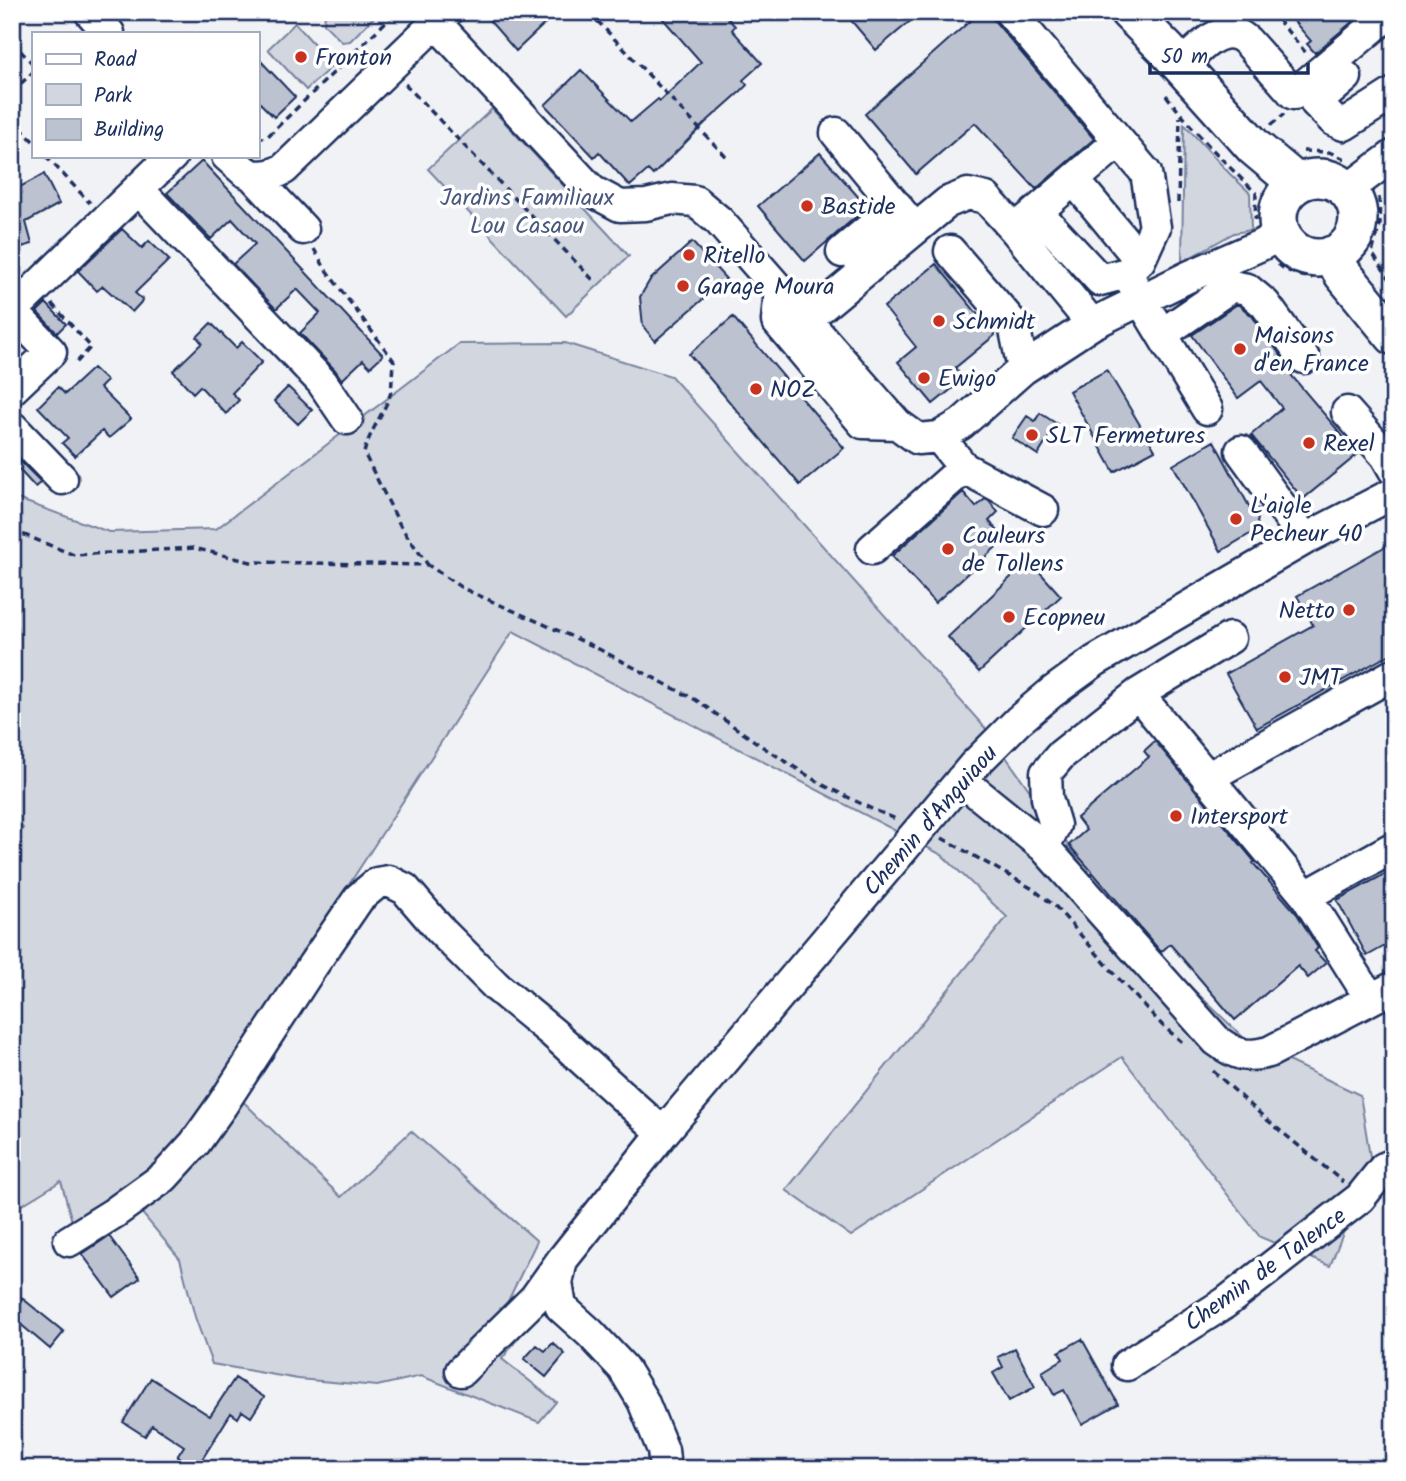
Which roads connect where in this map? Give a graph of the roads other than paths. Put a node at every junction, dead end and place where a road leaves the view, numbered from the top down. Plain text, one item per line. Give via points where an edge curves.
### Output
1 (90, 12) edge
2 (1010, 12) edge
3 (1391, 12) edge
4 (441, 18) edge
5 (1133, 18) edge
6 (108, 32) edge
7 (1394, 36) edge
8 (1181, 66) junction
9 (1394, 93) edge
10 (836, 133) dead end
11 (1119, 141) junction
12 (1394, 155) edge
13 (170, 158) edge
14 (229, 158) edge
15 (252, 175) junction
16 (1074, 180) junction
17 (1283, 181) junction
18 (1358, 181) junction
19 (138, 189) junction
20 (897, 206) junction
21 (1026, 221) junction
22 (303, 229) road end
23 (915, 229) junction
24 (1269, 240) junction
25 (950, 251) dead end
26 (842, 252) dead end
27 (1333, 259) junction
28 (1134, 267) junction
29 (780, 289) junction
30 (1141, 300) junction
31 (1394, 310) edge
32 (12, 311) edge
33 (807, 319) junction
34 (1093, 324) junction
35 (1161, 334) junction
36 (1394, 336) edge
37 (1304, 358) dead end
38 (1023, 369) junction
39 (12, 390) edge
40 (1208, 409) dead end
41 (1347, 412) dead end
42 (347, 419) dead end
43 (897, 424) junction
44 (12, 427) edge
45 (939, 437) junction
46 (1241, 451) dead end
47 (964, 468) junction
48 (1394, 470) edge
49 (62, 479) dead end
50 (1394, 493) edge
51 (1043, 510) dead end
52 (1306, 539) junction
53 (872, 549) dead end
54 (1230, 638) dead end
55 (1394, 674) edge
56 (1138, 694) junction
57 (1207, 778) junction
58 (961, 780) junction
59 (1044, 847) junction
60 (1394, 848) edge
61 (1306, 896) junction
62 (1382, 992) edge
63 (663, 1133) junction
64 (1394, 1164) edge
65 (69, 1241) dead end
66 (562, 1260) junction
67 (1127, 1365) dead end
68 (461, 1371) dead end
69 (665, 1469) edge

1 - 6 street
2 - 11 street
3 - 8 street via 1294,94 1238,35 1213,37
4 - 15 street via 284,169 274,175
4 - 29 street via 592,191 620,206 672,199 695,201
5 - 8 main road
5 - 17 main road via 1182,92 1232,148
7 - 9 street via 1316,103 1344,125
8 - 17 main road
10 - 20 street
11 - 16 street
11 - 28 street via 1146,173 1155,227
12 - 18 street
13 - 19 street
14 - 15 street
15 - 22 street
16 - 21 street
16 - 28 street
17 - 18 main road
17 - 24 main road via 1278,222
18 - 27 main road via 1353,199 1355,233
19 - 32 street
19 - 42 street via 313,373
20 - 23 street
20 - 26 street
21 - 23 street via 986,198 968,194 948,202
21 - 28 street via 1100,280
21 - 34 street
23 - 33 street
24 - 27 main road via 1288,244 1308,256
24 - 30 street
25 - 38 street via 1014,325
27 - 31 main road via 1358,264
27 - 36 main road
28 - 30 street
29 - 33 street
29 - 43 street via 777,321 863,422
30 - 34 street
30 - 35 street
32 - 39 street via 51,352
33 - 43 street
34 - 38 street
35 - 37 street via 1233,286 1247,289 1265,304
35 - 40 street
38 - 45 street via 961,424
41 - 48 street
43 - 45 street via 918,439
44 - 49 street
45 - 47 street
46 - 52 street
47 - 51 street
47 - 53 street
50 - 52 street, Chemin d'Anguiaou
52 - 58 street, Chemin d'Anguiaou via 1095,661 1018,721
54 - 56 street
55 - 57 street
56 - 57 street
56 - 59 street via 1060,755 1046,773 1055,825
57 - 61 street
58 - 59 street
58 - 63 street, Chemin d'Anguiaou
59 - 62 street via 1217,1041 1240,1055 1269,1052
60 - 61 street
61 - 62 street
63 - 65 street via 496,987 405,889 389,881 376,883 359,898 195,1143 164,1177
63 - 66 street, Chemin d'Anguiaou
64 - 67 street, Chemin de Talence via 1384,1168 1360,1198 1225,1303
66 - 68 street, Chemin d'Anguiaou via 534,1298
66 - 69 street via 557,1283 561,1307 623,1368 643,1401 663,1450

